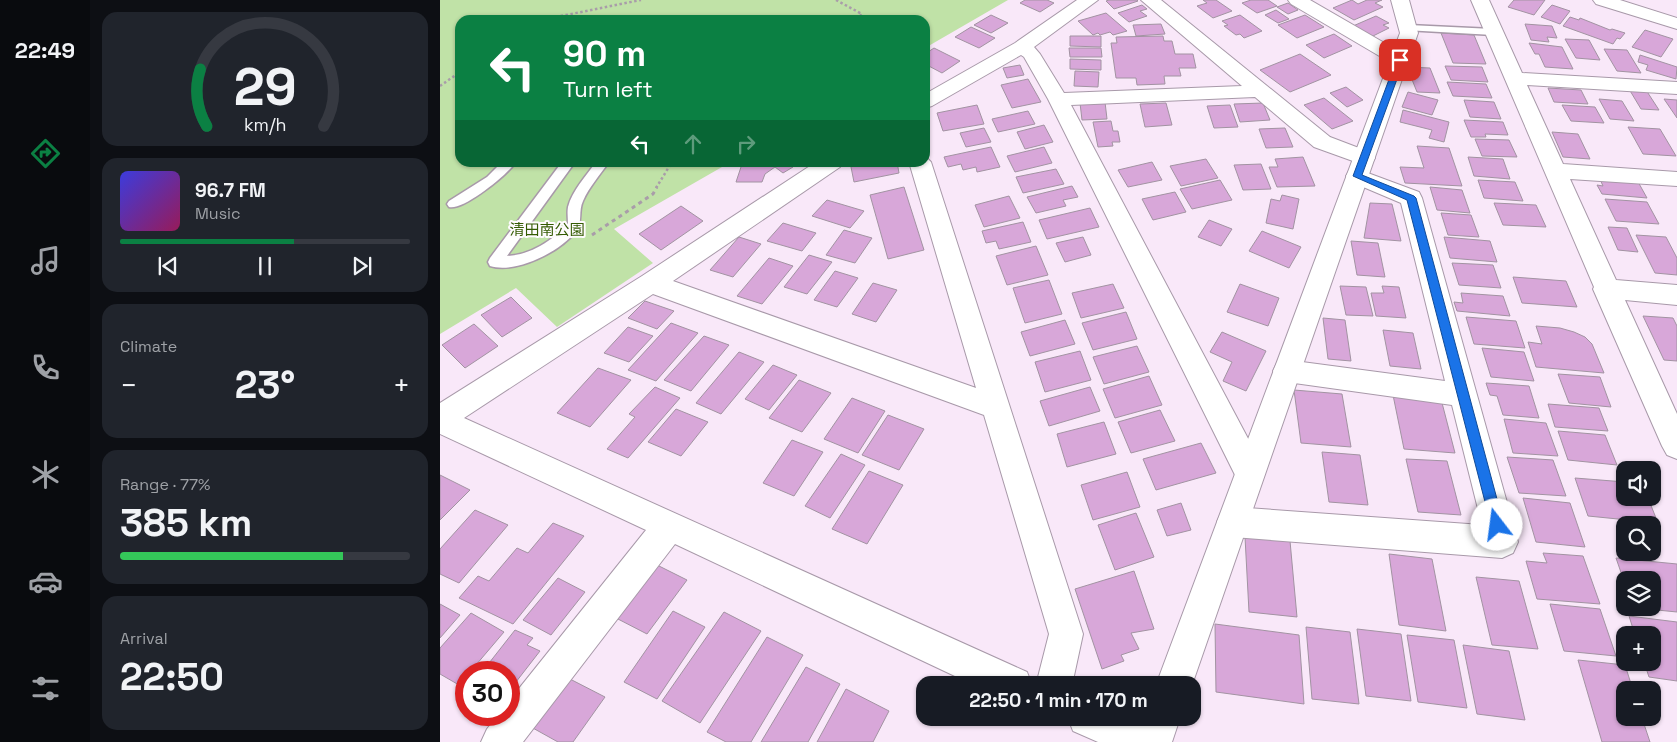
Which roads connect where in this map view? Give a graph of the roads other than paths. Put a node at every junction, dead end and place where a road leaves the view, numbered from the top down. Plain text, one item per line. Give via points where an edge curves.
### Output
1 (1089, 0) edge
2 (1150, 0) edge
3 (1297, 0) edge
4 (1400, 0) edge
5 (1480, 0) edge
6 (1602, 0) edge
7 (1677, 24) edge
8 (1409, 28) junction
9 (1493, 32) junction
10 (1022, 47) junction
11 (1400, 60) junction
12 (1514, 78) junction
13 (1677, 88) edge
14 (1260, 91) junction
15 (930, 99) edge
16 (1058, 99) junction
17 (504, 167) edge
18 (565, 167) edge
19 (600, 167) edge
20 (825, 167) edge
21 (922, 167) edge
22 (1361, 167) junction
23 (1555, 170) junction
24 (1677, 179) edge
25 (453, 204) dead end
26 (651, 283) junction
27 (1606, 289) junction
28 (1677, 295) edge
29 (1287, 371) junction
30 (1463, 395) junction
31 (995, 407) junction
32 (440, 419) edge
33 (1677, 446) edge
34 (1250, 473) junction
35 (1233, 522) junction
36 (669, 526) junction
37 (994, 676) edge
38 (1056, 676) edge
39 (1177, 676) edge
40 (1105, 726) edge
41 (1159, 726) edge
42 (500, 742) edge
43 (1142, 742) edge
44 (1153, 742) edge

1 - 10 street
2 - 14 street
3 - 11 street
4 - 8 street
5 - 9 street
6 - 7 street
8 - 9 lane
8 - 11 street
9 - 12 street
10 - 15 street
10 - 16 street via 1031,54
11 - 22 street
12 - 13 street
12 - 23 street
14 - 16 street
14 - 22 street via 1322,142
16 - 34 street
17 - 25 lane
18 - 19 lane via 495,262 525,259 542,252 568,233 574,224 574,209
20 - 26 street
21 - 31 street
22 - 29 street
22 - 30 street via 1411,198
23 - 24 street
23 - 27 street
26 - 31 street
26 - 32 street
27 - 28 street
27 - 33 street
29 - 30 street
29 - 34 street
30 - 35 street via 1502,542
31 - 38 street via 1066,634
32 - 36 street
34 - 35 street
35 - 39 street
36 - 37 street
36 - 42 street
40 - 43 street
41 - 44 street

